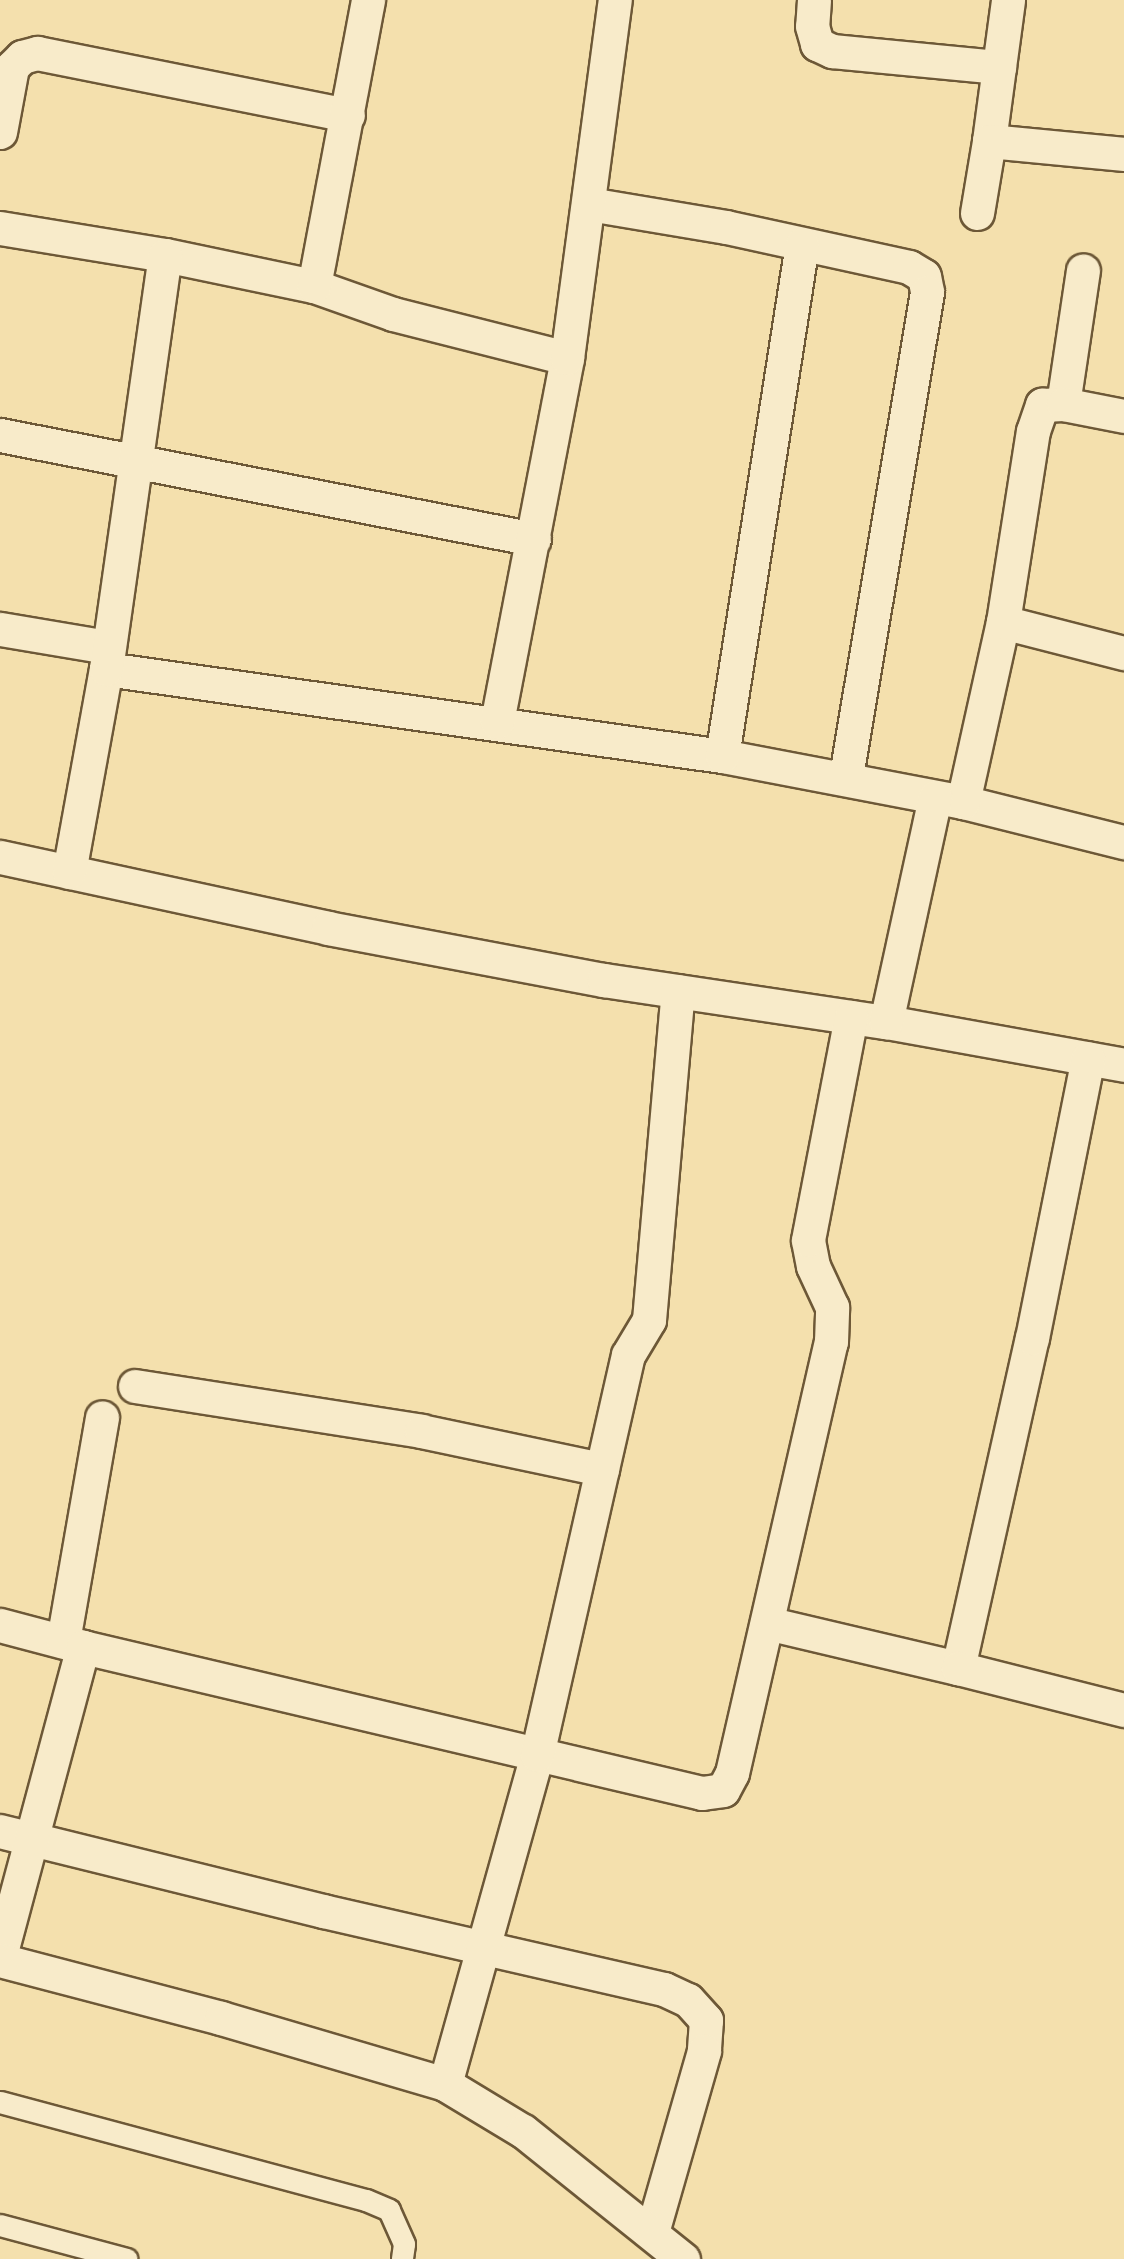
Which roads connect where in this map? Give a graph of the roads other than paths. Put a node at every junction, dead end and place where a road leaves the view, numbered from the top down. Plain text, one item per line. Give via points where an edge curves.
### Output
1 (368, 0) edge
2 (615, 0) edge
3 (814, 0) edge
4 (1008, 0) edge
5 (999, 67) junction
6 (348, 115) junction
7 (0, 132) edge
8 (990, 141) junction
9 (1124, 154) edge
10 (589, 204) junction
11 (977, 213) dead end
12 (0, 228) edge
13 (802, 244) junction
14 (165, 255) junction
15 (1083, 270) dead end
16 (314, 286) junction
17 (567, 358) junction
18 (1064, 404) junction
19 (1124, 416) edge
20 (0, 435) edge
21 (134, 463) junction
22 (534, 539) junction
23 (1003, 622) junction
24 (0, 629) edge
25 (1124, 653) edge
26 (106, 658) junction
27 (496, 722) junction
28 (722, 756) junction
29 (846, 778) junction
30 (949, 799) junction
31 (1124, 842) edge
32 (0, 857) edge
33 (69, 872) junction
34 (678, 991) junction
35 (851, 1017) junction
36 (886, 1022) junction
37 (1088, 1059) junction
38 (1124, 1065) edge
39 (135, 1386) dead end
40 (102, 1417) dead end
41 (602, 1469) junction
42 (767, 1623) junction
43 (0, 1625) edge
44 (73, 1644) junction
45 (958, 1668) junction
46 (1124, 1710) edge
47 (537, 1755) junction
48 (0, 1832) edge
49 (33, 1840) junction
50 (484, 1949) junction
51 (0, 1958) edge
52 (445, 2084) junction
53 (0, 2102) edge
54 (0, 2225) edge
55 (652, 2232) junction
56 (127, 2259) edge
57 (402, 2259) edge
58 (683, 2259) edge

1 - 6 street
2 - 10 street
3 - 5 street via 812,26 817,44 832,51
4 - 5 street
5 - 8 street
6 - 7 street via 38,53 22,57 12,67
6 - 16 street
8 - 9 street
8 - 11 street
10 - 13 street
10 - 17 street
12 - 14 street
13 - 28 street
13 - 29 street via 909,267 924,276 927,292
14 - 16 street
14 - 21 street
15 - 18 street
16 - 17 street via 393,314
17 - 22 street
18 - 19 street
18 - 23 street via 1042,405 1033,431
20 - 21 street
21 - 22 street
21 - 26 street
22 - 27 street
23 - 25 street
23 - 30 street
24 - 26 street
26 - 27 street
26 - 33 street
27 - 28 street
28 - 29 street
29 - 30 street
30 - 31 street
30 - 36 street
32 - 33 street
33 - 34 street via 340,930
34 - 35 street
34 - 41 street via 649,1320 628,1355
35 - 36 street
35 - 42 street via 808,1240 813,1266 832,1307 831,1342
36 - 37 street
37 - 38 street
37 - 45 street via 1030,1349
39 - 41 street via 421,1431
40 - 44 street
41 - 47 street
42 - 45 street
42 - 47 street via 732,1773 723,1790 702,1793
43 - 44 street
44 - 47 street
44 - 49 street
45 - 46 street
47 - 50 street
48 - 49 street
49 - 50 street
49 - 51 street
50 - 52 street
50 - 55 street via 664,1989 688,2000 706,2020 704,2051
51 - 52 street
52 - 55 street via 523,2131
53 - 57 lane via 366,2200 389,2210 404,2244
54 - 56 lane
55 - 58 street

